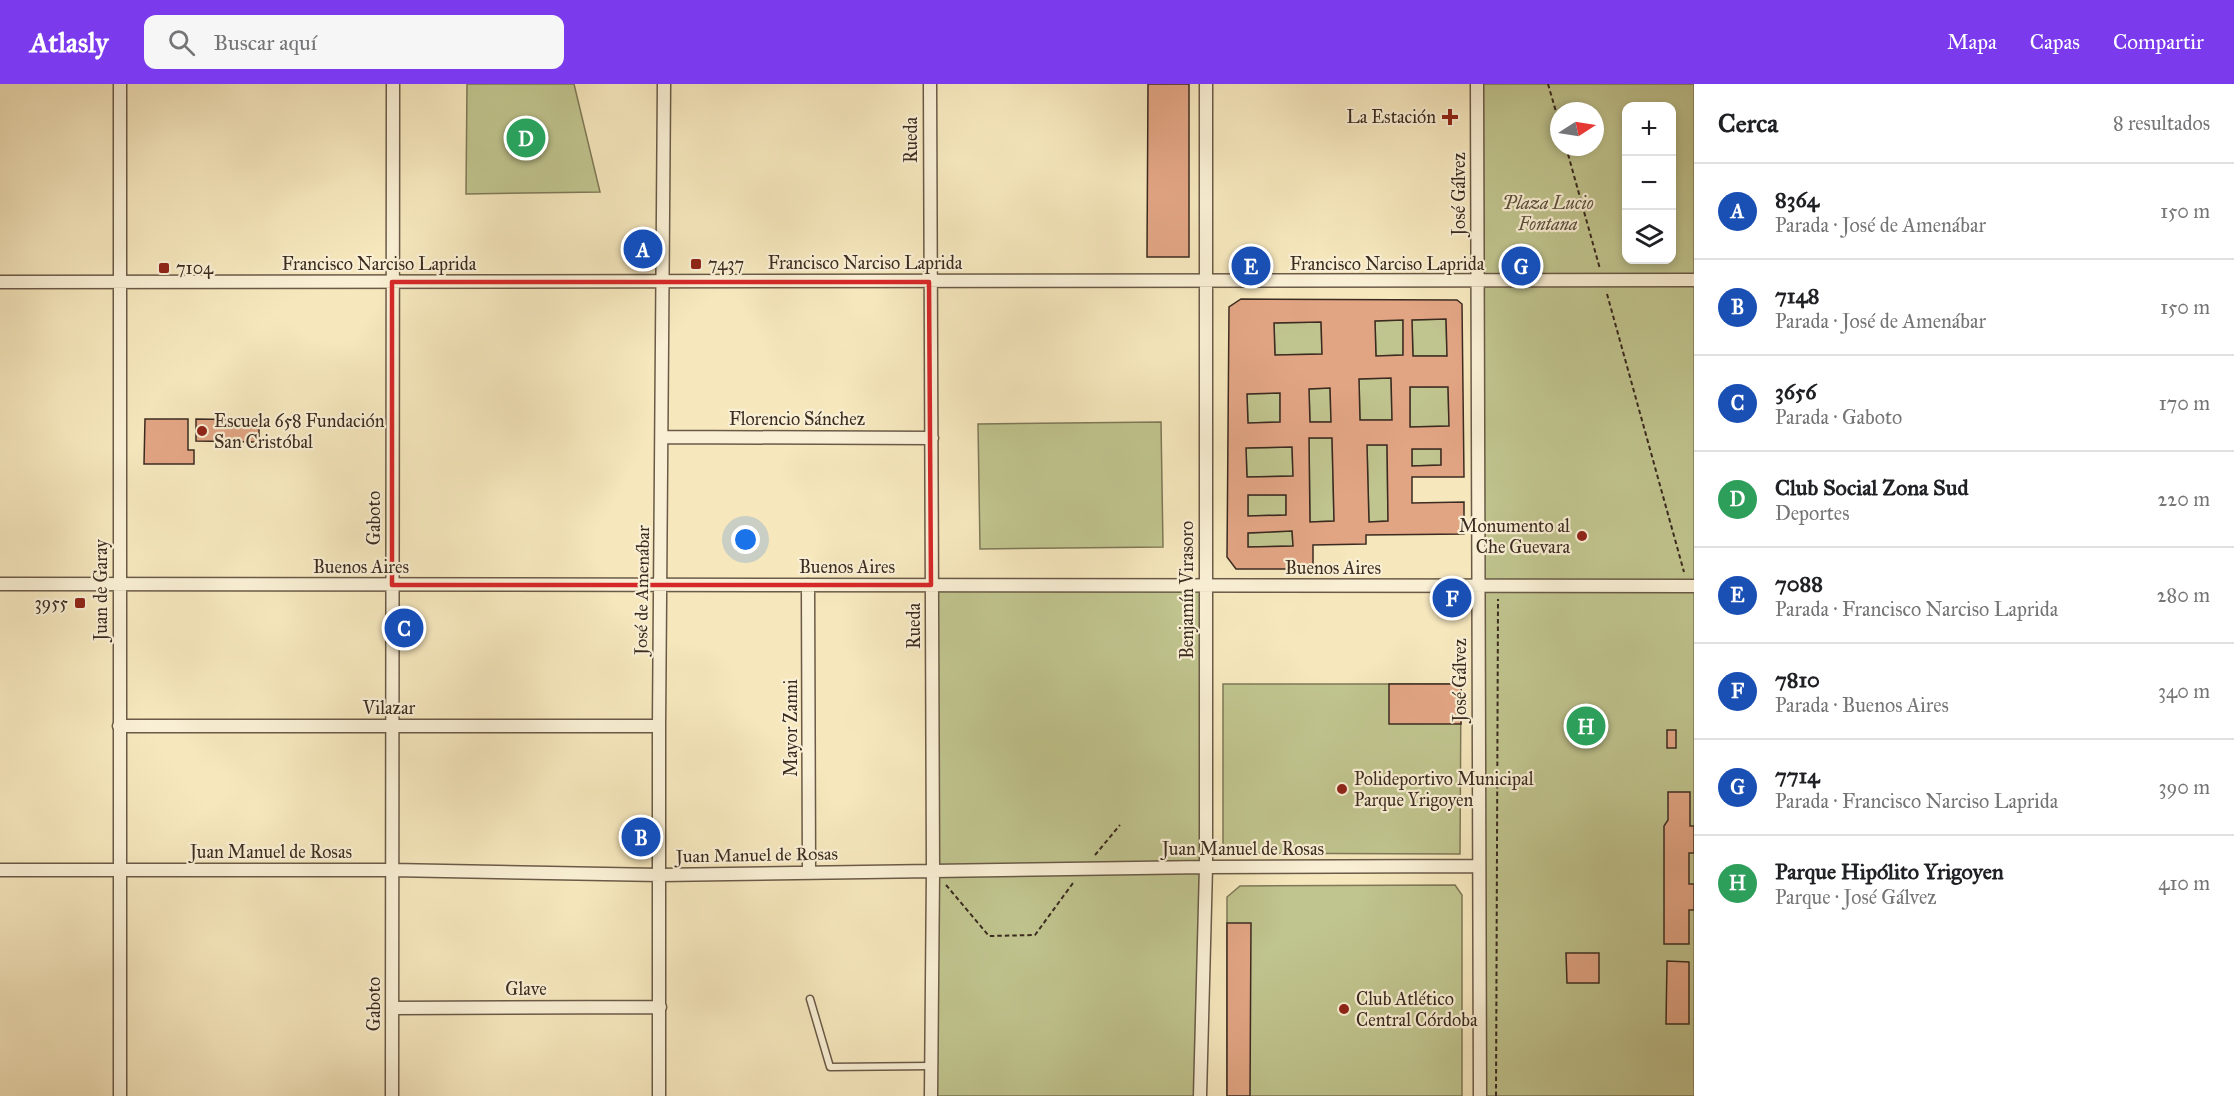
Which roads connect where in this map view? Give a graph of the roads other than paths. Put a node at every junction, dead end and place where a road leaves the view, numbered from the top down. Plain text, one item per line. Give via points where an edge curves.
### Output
1 (120, 84) edge
2 (393, 84) edge
3 (664, 84) edge
4 (930, 84) edge
5 (1206, 84) edge
6 (1477, 84) edge
7 (664, 280) junction
8 (1694, 280) edge
9 (0, 282) edge
10 (118, 282) junction
11 (392, 282) junction
12 (929, 282) junction
13 (1205, 282) junction
14 (1477, 282) junction
15 (662, 437) junction
16 (932, 438) junction
17 (0, 584) edge
18 (120, 585) junction
19 (392, 585) junction
20 (660, 585) junction
21 (808, 585) junction
22 (931, 585) junction
23 (1205, 585) junction
24 (1691, 586) edge
25 (1478, 587) junction
26 (119, 726) junction
27 (392, 726) junction
28 (659, 726) junction
29 (1478, 866) junction
30 (1206, 867) junction
31 (0, 870) edge
32 (120, 870) junction
33 (392, 870) junction
34 (933, 871) junction
35 (809, 872) junction
36 (660, 875) junction
37 (810, 999) dead end
38 (660, 1007) junction
39 (393, 1008) junction
40 (931, 1066) junction
41 (120, 1096) edge
42 (392, 1096) edge
43 (659, 1096) edge
44 (931, 1096) edge
45 (1200, 1096) edge
46 (1480, 1096) edge

1 - 10 street, Juan de Garay
2 - 11 street, Gaboto
3 - 7 street, José de Amenábar
4 - 12 street, Rueda
5 - 13 street, Benjamín Virasoro
6 - 14 street, José Gálvez
7 - 11 street, Francisco Narciso Laprida
7 - 12 street, Francisco Narciso Laprida
7 - 15 street, José de Amenábar
8 - 14 street, Francisco Narciso Laprida
9 - 10 street, Francisco Narciso Laprida
10 - 11 street, Francisco Narciso Laprida
10 - 18 street, Juan de Garay
11 - 19 street, Gaboto
12 - 13 street, Francisco Narciso Laprida
12 - 16 street, Rueda
13 - 14 street, Francisco Narciso Laprida
13 - 23 street, Benjamín Virasoro
14 - 25 street, José Gálvez
15 - 16 street, Florencio Sánchez
15 - 20 street, José de Amenábar
16 - 22 street, Rueda
17 - 18 street, Buenos Aires
18 - 19 street, Buenos Aires
18 - 26 street, Juan de Garay
19 - 20 street, Buenos Aires
19 - 27 street, Gaboto
20 - 21 street, Buenos Aires
20 - 28 street, José de Amenábar
21 - 22 street, Buenos Aires
21 - 35 street, Mayor Zanni
22 - 23 street, Buenos Aires
22 - 34 street, Rueda
23 - 25 street, Buenos Aires
23 - 30 street, Benjamín Virasoro
24 - 25 street, Buenos Aires
25 - 29 street, José Gálvez
26 - 27 street, Vilazar
26 - 32 street, Juan de Garay
27 - 28 street, Vilazar
27 - 33 street, Gaboto
28 - 36 street, José de Amenábar
29 - 30 street, Juan Manuel de Rosas
29 - 46 street, José Gálvez
30 - 34 street, Juan Manuel de Rosas
30 - 45 street, Benjamín Virasoro
31 - 32 street, Juan Manuel de Rosas
32 - 33 street, Juan Manuel de Rosas
32 - 41 street, Juan de Garay
33 - 36 street, Juan Manuel de Rosas
33 - 39 street, Gaboto
34 - 35 street, Juan Manuel de Rosas
34 - 40 street, Rueda
35 - 36 street, Juan Manuel de Rosas
36 - 38 street, José de Amenábar
37 - 40 lane via 830,1068
38 - 39 street, Glave
38 - 43 street, José de Amenábar
39 - 42 street, Gaboto
40 - 44 street, Rueda

